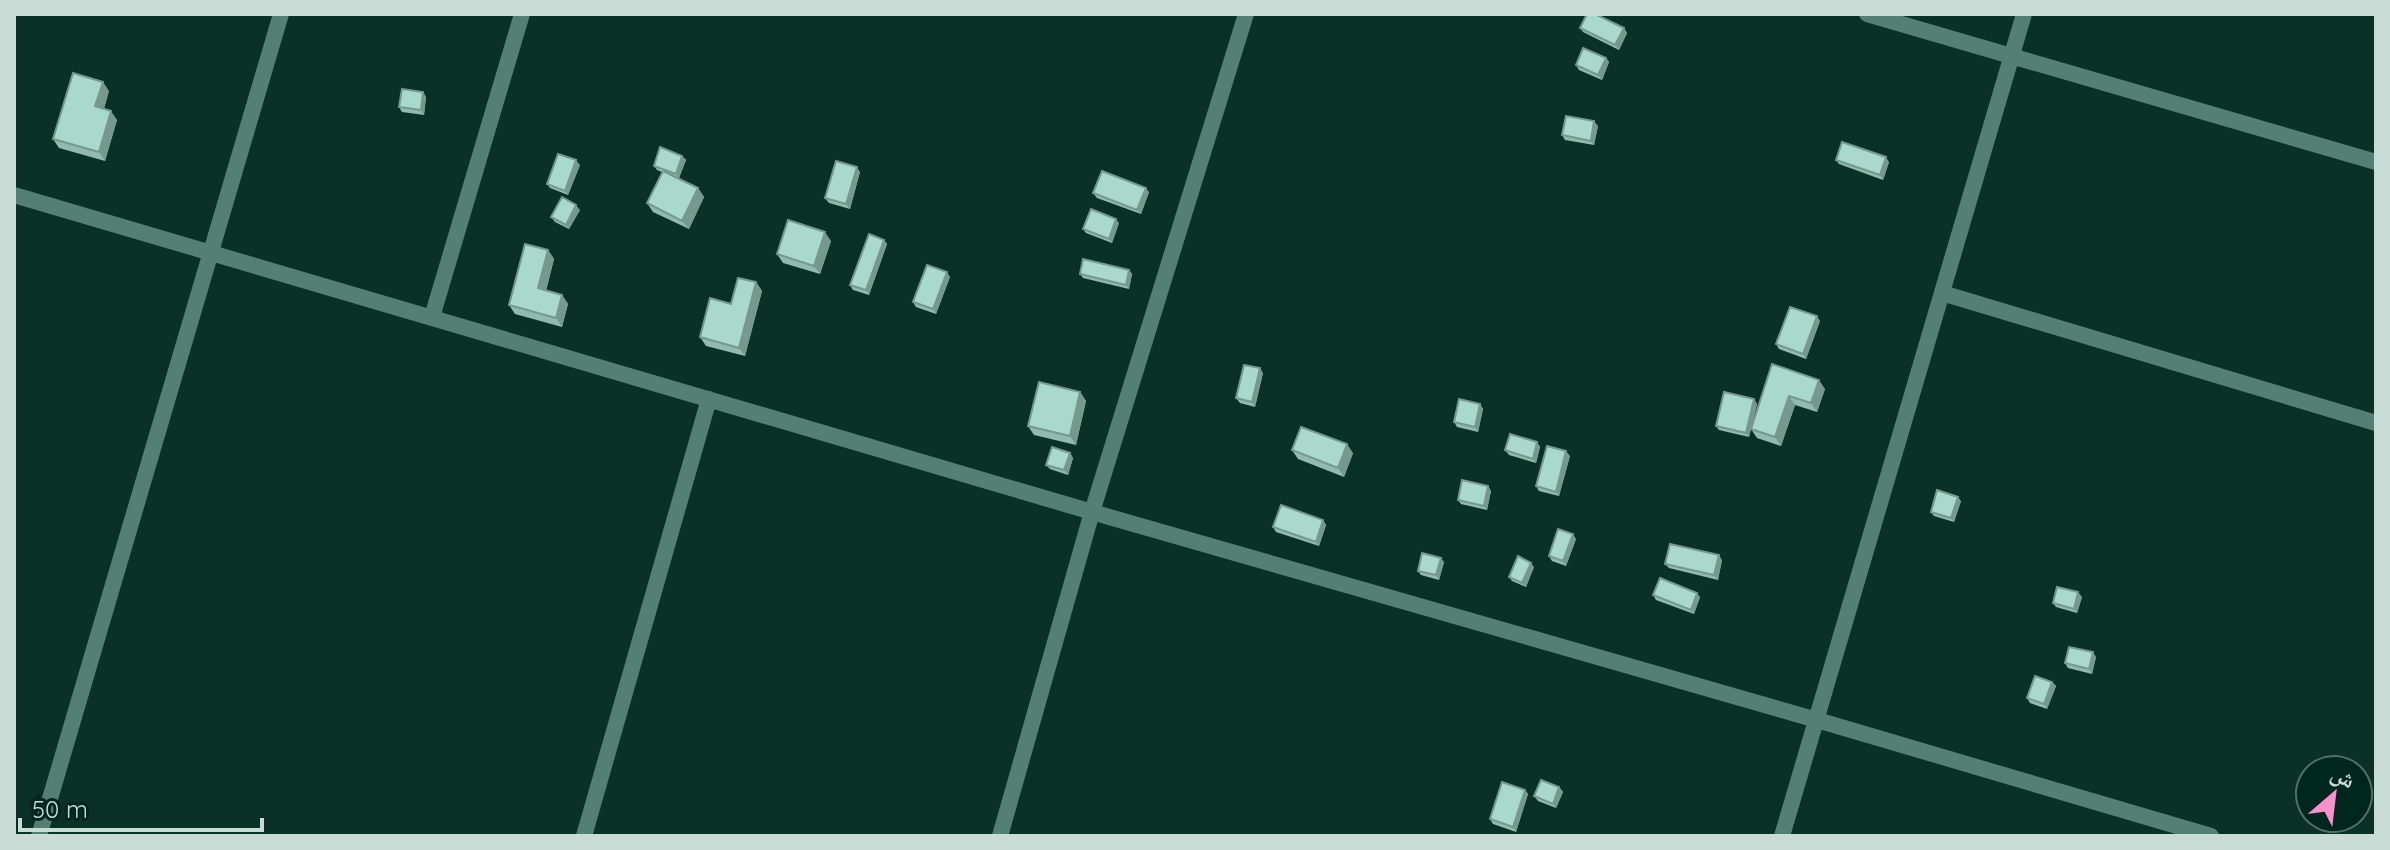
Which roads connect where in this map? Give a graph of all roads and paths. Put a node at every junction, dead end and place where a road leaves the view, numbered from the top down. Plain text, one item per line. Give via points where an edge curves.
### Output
1 (281, 14) edge
2 (522, 14) edge
3 (1246, 14) edge
4 (1867, 14) edge
5 (2024, 14) edge
6 (2012, 56) junction
7 (2376, 162) edge
8 (14, 195) edge
9 (211, 252) junction
10 (1942, 293) junction
11 (432, 317) junction
12 (709, 399) junction
13 (2376, 423) edge
14 (1092, 512) junction
15 (1817, 720) junction
16 (39, 836) edge
17 (584, 836) edge
18 (1000, 836) edge
19 (1782, 836) edge
20 (2211, 836) edge

1 - 9 street
2 - 11 street
3 - 14 street
4 - 6 street
5 - 6 street
6 - 7 street
6 - 10 street
8 - 9 street
9 - 11 street
9 - 16 street
10 - 13 street
10 - 15 street
11 - 12 street
12 - 14 street
12 - 17 street
14 - 15 street
14 - 18 street
15 - 19 street
15 - 20 street

